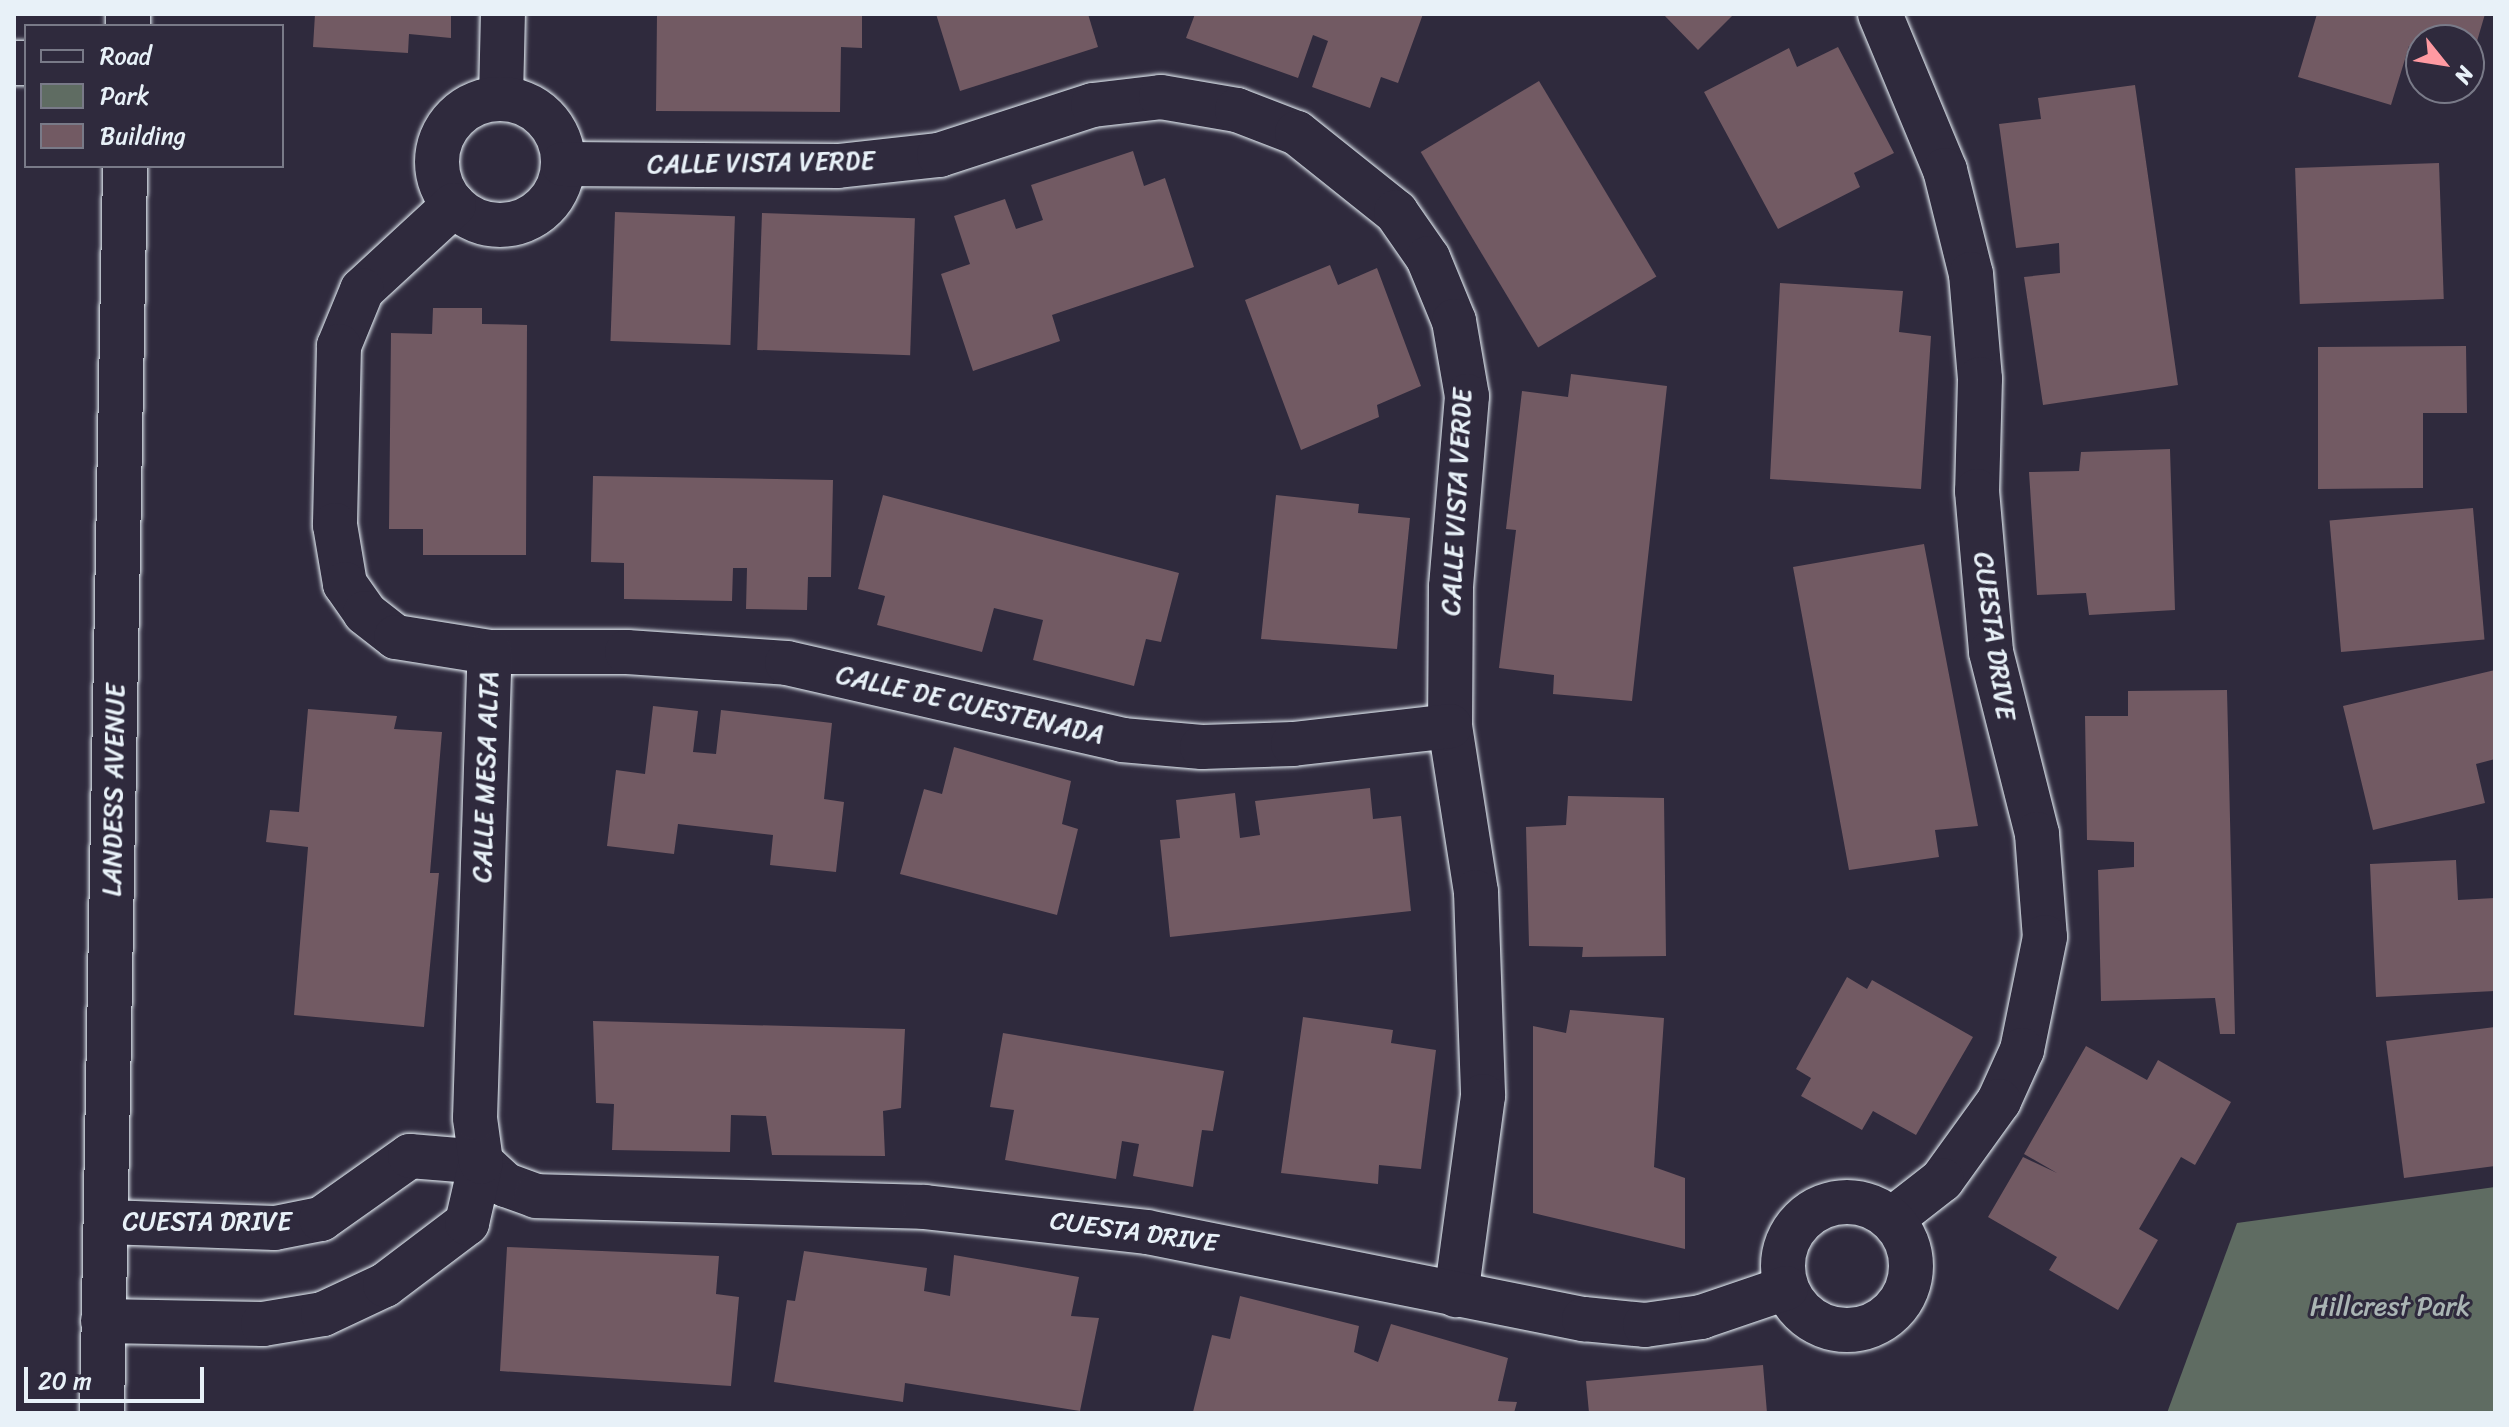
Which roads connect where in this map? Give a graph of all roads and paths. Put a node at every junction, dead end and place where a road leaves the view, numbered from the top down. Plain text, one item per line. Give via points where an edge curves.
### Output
1 (503, 14) edge
2 (1880, 14) edge
3 (501, 99) junction
4 (563, 164) junction
5 (125, 168) edge
6 (454, 205) junction
7 (490, 652) junction
8 (1450, 726) junction
9 (481, 1162) junction
10 (1892, 1219) junction
11 (106, 1222) junction
12 (1786, 1288) junction
13 (1456, 1295) junction
14 (103, 1321) junction
15 (102, 1413) edge

1 - 3 street
2 - 10 street, CUESTA DRIVE via 1945,170 1971,274 1980,379 1977,491 1991,652 2037,834 2045,937 2029,1025 1999,1101 1942,1180
3 - 4 street via 546,118
3 - 6 street via 466,109 443,137 438,173
4 - 6 street via 551,199 522,221 486,224
4 - 8 street, CALLE VISTA VERDE via 838,166 910,158 1093,105 1161,97 1237,110 1297,133 1396,212 1428,258 1454,321 1467,396 1451,587
5 - 11 street, LANDESS AVENUE
6 - 7 street, CALLE MESA ALTA via 362,290 343,326 335,525 345,584 365,613 396,637
7 - 8 street, CALLE DE CUESTENADA via 627,652 787,663 1122,740 1202,747
7 - 9 street, CALLE MESA ALTA via 475,1118
8 - 13 street, CALLE VISTA VERDE via 1483,971 1483,1096
9 - 11 street, CUESTA DRIVE via 410,1156 321,1219 275,1228
9 - 13 street, CUESTA DRIVE via 506,1185 536,1196 925,1207 1048,1219 1217,1243
9 - 14 street via 467,1223 385,1285 323,1314 263,1324
10 - 12 street via 1867,1204 1839,1202 1812,1212 1792,1233 1782,1259
10 - 12 street via 1912,1262 1909,1285 1895,1309 1874,1325 1848,1331 1822,1326 1800,1311
11 - 14 street, LANDESS AVENUE
12 - 13 street, CUESTA DRIVE via 1701,1317 1645,1325
14 - 15 street, LANDESS AVENUE

